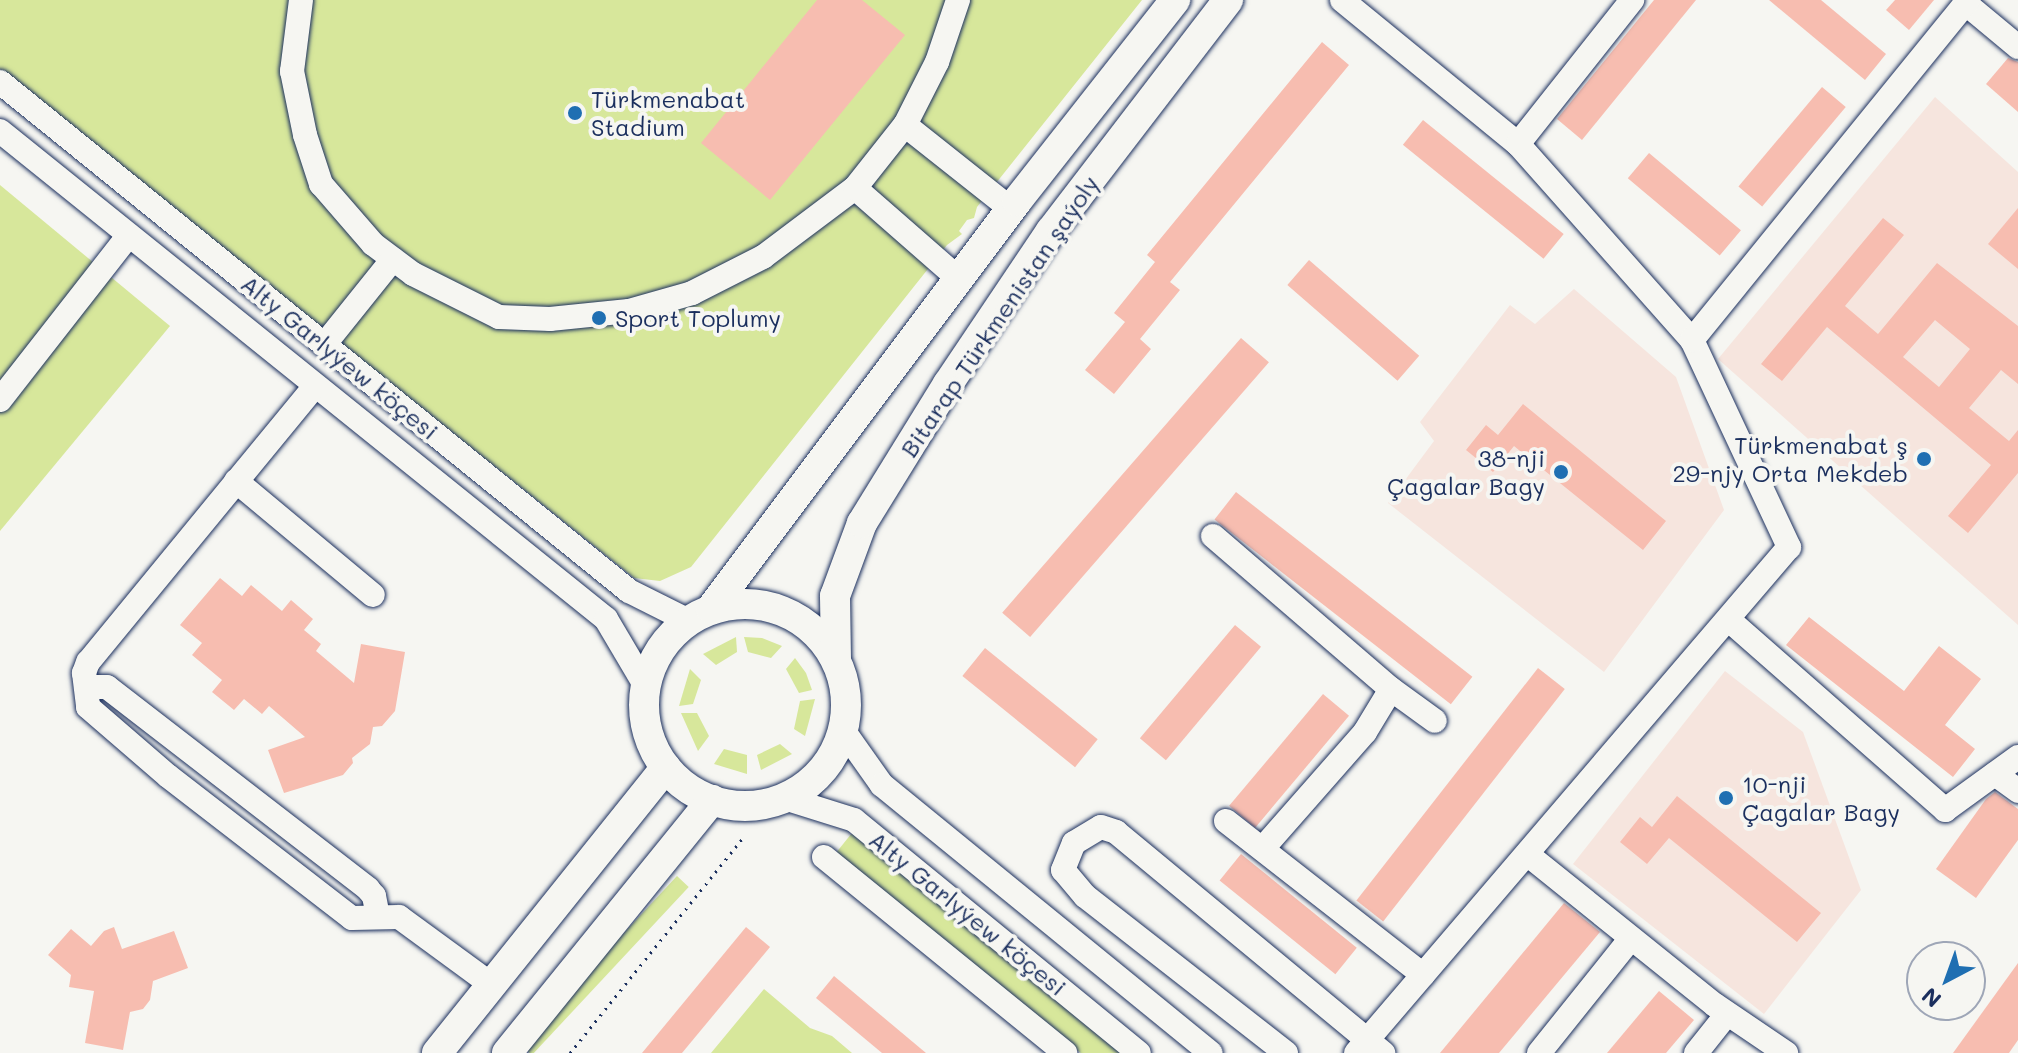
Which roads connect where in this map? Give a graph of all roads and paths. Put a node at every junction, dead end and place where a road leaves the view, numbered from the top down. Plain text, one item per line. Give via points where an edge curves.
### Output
1 (301, 0) edge
2 (958, 0) edge
3 (1175, 0) edge
4 (1228, 0) edge
5 (1342, 0) edge
6 (1632, 0) edge
7 (1966, 2) edge
8 (2018, 47) edge
9 (0, 82) edge
10 (905, 125) junction
11 (0, 131) edge
12 (1518, 144) junction
13 (855, 188) junction
14 (1011, 209) junction
15 (129, 235) junction
16 (393, 259) junction
17 (959, 279) junction
18 (1692, 340) junction
19 (324, 345) junction
20 (315, 386) junction
21 (0, 400) edge
22 (236, 481) junction
23 (1213, 536) dead end
24 (373, 595) dead end
25 (699, 614) junction
26 (1729, 620) junction
27 (836, 660) junction
28 (645, 685) junction
29 (87, 687) junction
30 (1391, 689) junction
31 (1435, 721) dead end
32 (843, 730) junction
33 (2018, 757) edge
34 (666, 767) junction
35 (1995, 774) junction
36 (2018, 791) edge
37 (784, 798) junction
38 (712, 800) junction
39 (1226, 821) dead end
40 (742, 839) dead end
41 (1264, 847) junction
42 (1527, 854) junction
43 (824, 857) dead end
44 (378, 916) junction
45 (1631, 938) junction
46 (1423, 975) junction
47 (492, 985) junction
48 (1727, 1014) junction
49 (1368, 1049) edge
50 (437, 1053) edge
51 (507, 1053) edge
52 (570, 1053) edge
53 (1065, 1053) edge
54 (1139, 1053) edge
55 (1211, 1053) edge
56 (1286, 1053) edge
57 (1539, 1053) edge
58 (1696, 1053) edge
59 (1786, 1053) edge

1 - 16 street via 292,71 321,184 373,244
2 - 10 street via 937,62
3 - 14 main road, Bitarap Türkmenistan şaýoly
4 - 27 main road, Bitarap Türkmenistan şaýoly via 1051,231 862,523 835,596
5 - 12 street
6 - 12 street
7 - 8 street
7 - 18 street
9 - 19 street, Alty Garlyýew köçesi
10 - 13 street
10 - 14 street
11 - 15 street, Alty Garlyýew köçesi
12 - 18 street
13 - 16 street via 763,257 692,293 629,311 550,319 499,317
13 - 17 street
14 - 17 main road, Bitarap Türkmenistan şaýoly
15 - 20 street, Alty Garlyýew köçesi
15 - 21 street
16 - 19 street
17 - 25 main road, Bitarap Türkmenistan şaýoly
18 - 26 street via 1789,547
19 - 25 street, Alty Garlyýew köçesi via 629,591
20 - 22 street
20 - 28 street, Alty Garlyýew köçesi via 606,619
22 - 24 street
22 - 29 street via 88,662
23 - 30 street
25 - 27 main road via 740,603 769,606 796,617
25 - 28 main road via 668,638
26 - 35 street via 1945,810
26 - 42 street
27 - 32 main road via 844,683
28 - 34 main road via 644,718 653,750
29 - 44 street via 107,687 368,889
29 - 44 street via 88,707 168,776 352,918
30 - 31 street
30 - 41 street via 1365,732
32 - 37 main road via 831,758 811,782
32 - 55 street, Alty Garlyýew köçesi via 882,785
33 - 35 street
34 - 38 main road via 674,778
34 - 47 main road
35 - 36 street
37 - 38 main road via 737,806
37 - 54 street, Alty Garlyýew köçesi via 854,820
38 - 51 main road
39 - 41 street
40 - 52 path
41 - 46 street
42 - 45 street
42 - 46 street
43 - 53 street
44 - 47 street via 399,917
45 - 48 street
45 - 57 street
46 - 49 street
47 - 50 main road
48 - 58 street
48 - 59 street
49 - 56 street via 1116,832 1101,827 1074,843 1063,870 1085,896

